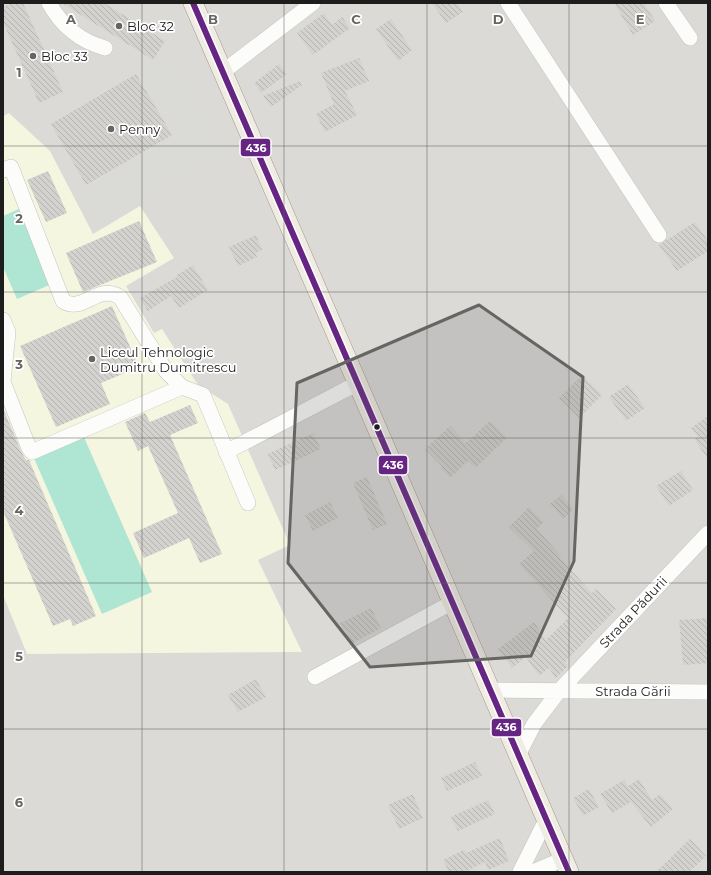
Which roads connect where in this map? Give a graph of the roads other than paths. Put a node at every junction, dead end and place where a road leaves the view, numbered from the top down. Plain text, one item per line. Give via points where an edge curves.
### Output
1 (49, 3) edge
2 (193, 3) edge
3 (313, 3) edge
4 (508, 3) edge
5 (666, 3) edge
6 (690, 38) dead end
7 (106, 48) dead end
8 (224, 71) junction
9 (3, 170) edge
10 (658, 235) dead end
11 (3, 320) edge
12 (3, 382) edge
13 (358, 383) junction
14 (182, 387) junction
15 (226, 452) junction
16 (248, 503) dead end
17 (708, 533) edge
18 (453, 602) junction
19 (314, 677) dead end
20 (491, 690) junction
21 (559, 691) junction
22 (708, 692) edge
23 (518, 755) junction
24 (546, 820) junction
25 (566, 865) edge
26 (520, 872) edge
27 (533, 872) edge

1 - 7 street via 64,25 75,35 90,44
2 - 8 main road
3 - 8 street
4 - 10 street
5 - 6 street
8 - 13 main road
9 - 14 street via 11,167 64,301 69,305 76,304 104,293 113,293 120,297 166,371
11 - 12 street via 8,332
12 - 14 street via 32,452
13 - 15 street
13 - 18 main road
14 - 15 street via 203,396
15 - 16 street
17 - 21 street, Strada Pădurii
18 - 19 street
18 - 20 main road
20 - 21 street, Strada Gării
20 - 23 main road
21 - 22 street, Strada Gării
21 - 23 street, Strada Pădurii via 534,724
23 - 24 main road
24 - 25 main road
24 - 26 street
25 - 27 street

